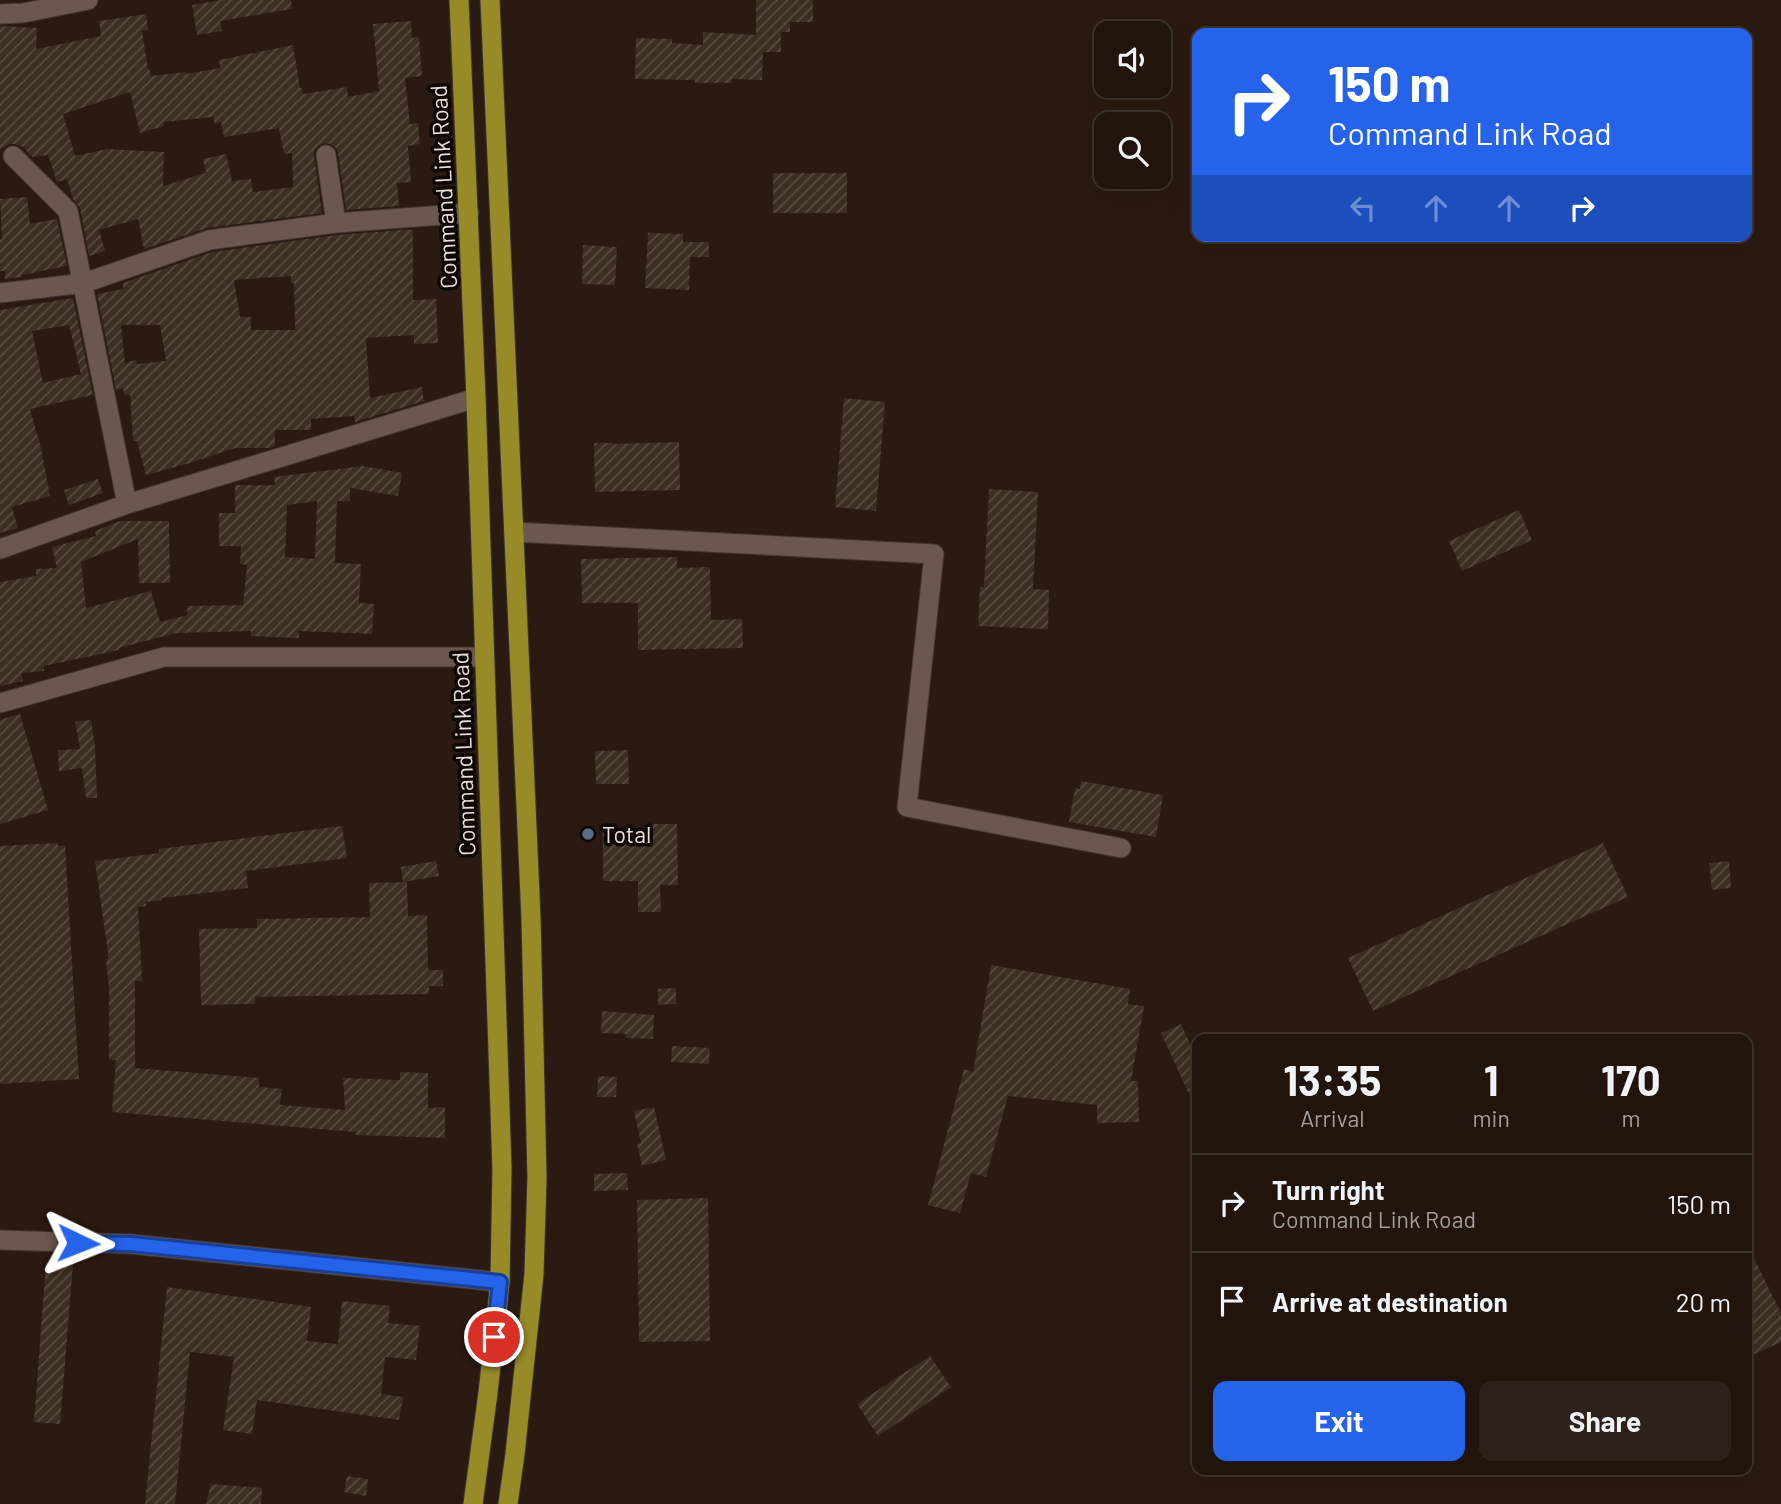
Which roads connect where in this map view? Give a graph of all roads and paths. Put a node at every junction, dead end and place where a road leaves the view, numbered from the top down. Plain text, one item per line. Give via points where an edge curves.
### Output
1 (88, 0) edge
2 (458, 0) edge
3 (490, 0) edge
4 (22, 6) edge
5 (0, 13) edge
6 (326, 155) dead end
7 (13, 156) dead end
8 (469, 213) junction
9 (336, 223) junction
10 (84, 283) junction
11 (0, 293) edge
12 (476, 398) junction
13 (127, 504) junction
14 (514, 532) junction
15 (0, 549) edge
16 (484, 657) junction
17 (0, 703) edge
18 (1121, 848) dead end
19 (0, 1240) edge
20 (500, 1282) junction
21 (473, 1504) edge
22 (508, 1504) edge

1 - 4 street
2 - 8 main road, Command Link Road
3 - 14 main road
4 - 5 street
6 - 9 street
7 - 10 street via 68,211
8 - 9 street
8 - 12 main road, Command Link Road
9 - 10 street via 209,240
10 - 11 street
10 - 13 street
12 - 13 street
12 - 16 main road, Command Link Road
13 - 15 street
14 - 18 street via 934,554 907,807
14 - 22 main road via 537,1178 534,1274
16 - 17 street via 164,657
16 - 20 main road, Command Link Road via 502,1169
19 - 20 street via 131,1244
20 - 21 main road, Command Link Road

